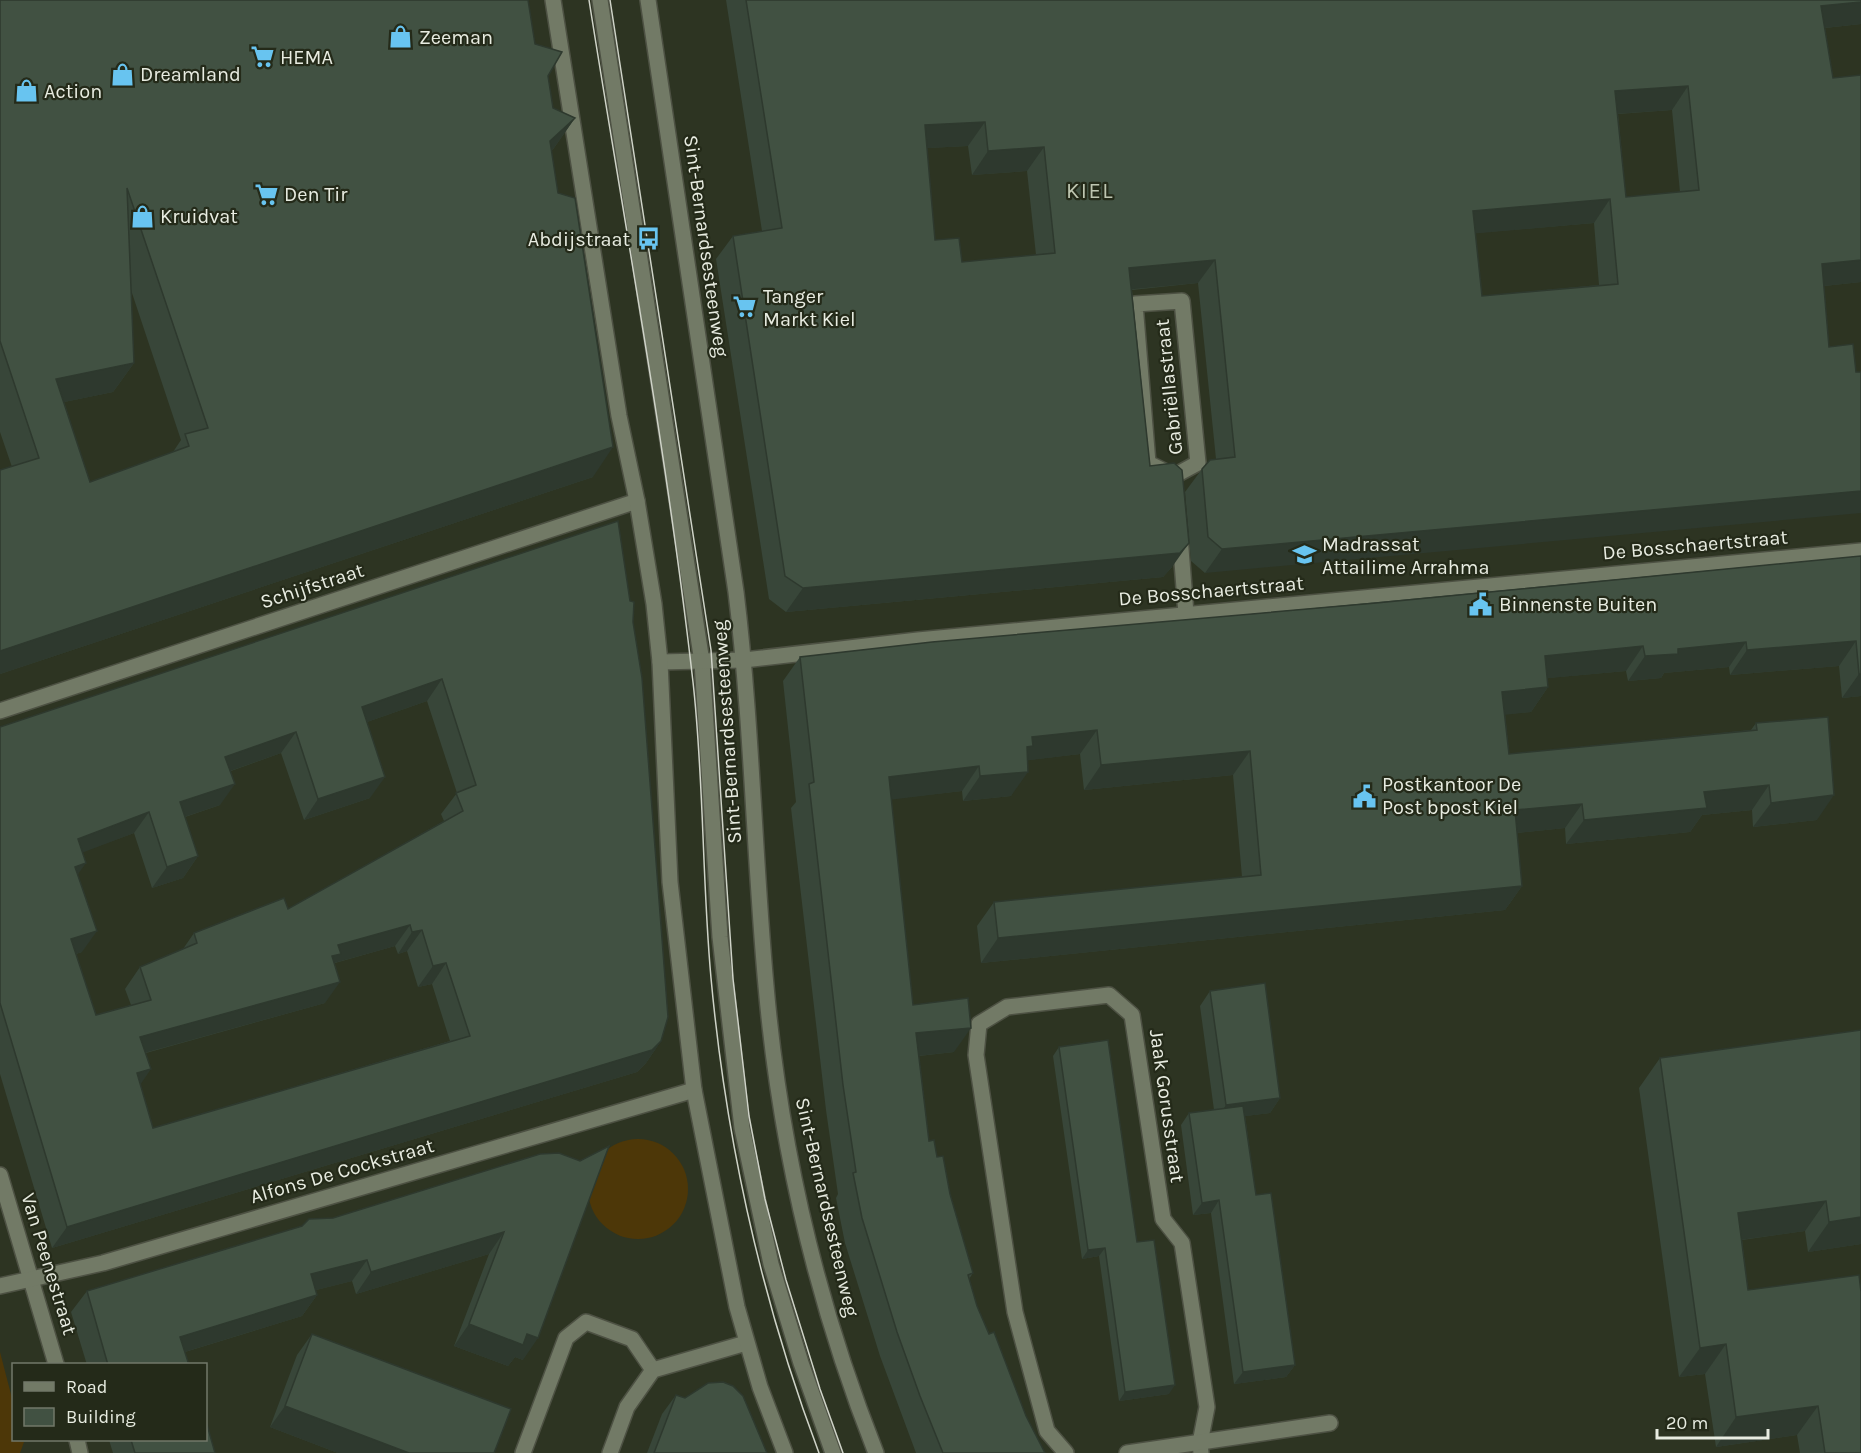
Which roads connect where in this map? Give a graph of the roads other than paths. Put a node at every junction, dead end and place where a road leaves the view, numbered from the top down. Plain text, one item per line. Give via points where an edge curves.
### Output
1 (553, 0) edge
2 (600, 0) edge
3 (648, 0) edge
4 (1175, 481) joint
5 (637, 501) junction
6 (1178, 520) edge
7 (1861, 551) edge
8 (1186, 614) junction
9 (744, 660) junction
10 (660, 662) junction
11 (702, 662) junction
12 (0, 711) edge
13 (694, 1090) junction
14 (0, 1175) edge
15 (33, 1279) junction
16 (0, 1286) edge
17 (746, 1343) junction
18 (55, 1363) edge
19 (653, 1370) junction
20 (1330, 1423) dead end
21 (1200, 1448) edge
22 (523, 1453) edge
23 (610, 1453) edge
24 (785, 1453) edge
25 (833, 1453) edge
26 (876, 1453) edge
27 (1066, 1453) edge
28 (1126, 1453) edge

1 - 5 street via 619,416
2 - 11 street
3 - 9 street, Sint-Bernardsesteenweg
4 - 4 street, Gabriëllastraat via 1148,463 1135,304 1182,301 1198,463
5 - 10 street
5 - 12 street, Schijfstraat
6 - 8 street
7 - 8 street, De Bosschaertstraat
8 - 9 street, De Bosschaertstraat
9 - 11 street, De Bosschaertstraat
9 - 26 street, Sint-Bernardsesteenweg via 766,986 783,1119 801,1210 829,1317
10 - 11 street, De Bosschaertstraat
10 - 13 street via 670,882
11 - 25 street via 720,937 742,1128 771,1264
13 - 15 street, Alfons De Cockstraat via 102,1263
13 - 17 street
14 - 15 street, Van Peenestraat
15 - 16 street, Alfons De Cockstraat
15 - 18 street, Van Peenestraat
17 - 19 street
17 - 24 street
19 - 22 street via 632,1339 586,1322 566,1338
19 - 23 street via 627,1407
20 - 21 street
21 - 27 street, Jaak Gorusstraat via 1207,1407 1182,1243 1162,1219 1132,1015 1109,995 1007,1007 979,1024 976,1055 1015,1312 1047,1431
21 - 28 street

